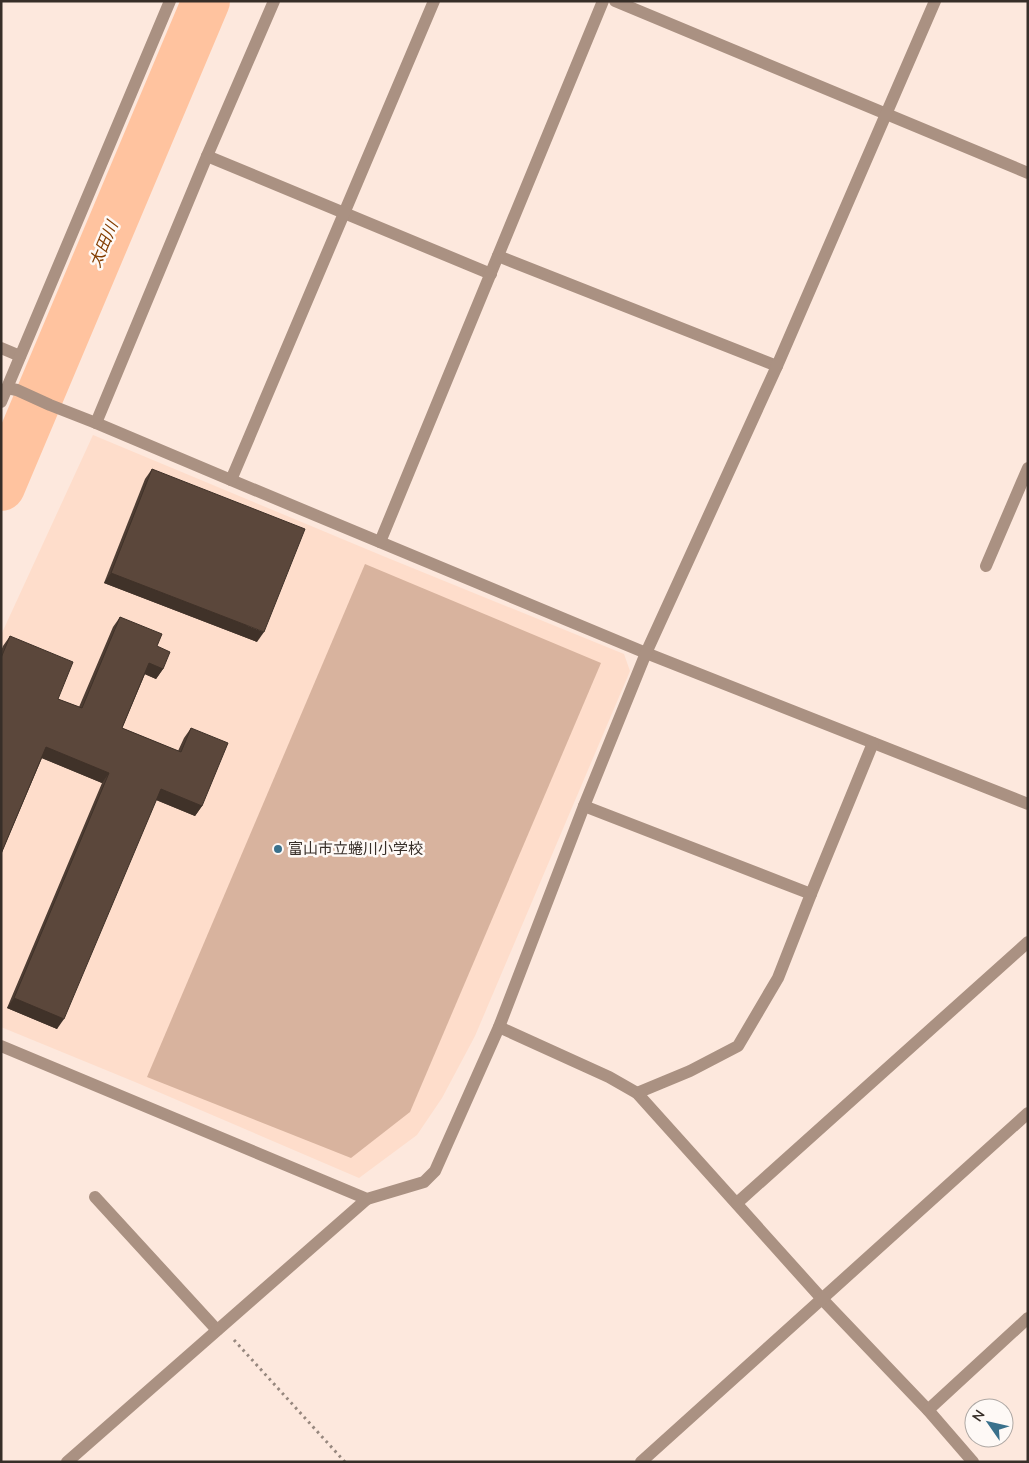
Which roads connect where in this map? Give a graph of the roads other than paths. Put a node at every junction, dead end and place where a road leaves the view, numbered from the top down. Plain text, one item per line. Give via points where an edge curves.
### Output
1 (170, 1) edge
2 (274, 1) edge
3 (434, 1) edge
4 (603, 1) edge
5 (615, 1) edge
6 (935, 1) edge
7 (886, 114) junction
8 (207, 156) junction
9 (1028, 173) edge
10 (344, 213) junction
11 (498, 256) junction
12 (491, 274) junction
13 (1, 348) edge
14 (20, 356) junction
15 (777, 366) junction
16 (12, 389) junction
17 (1, 402) edge
18 (96, 423) junction
19 (1028, 468) edge
20 (231, 480) junction
21 (380, 542) junction
22 (986, 566) dead end
23 (646, 652) junction
24 (873, 743) junction
25 (1028, 804) edge
26 (584, 806) junction
27 (811, 894) junction
28 (1028, 942) edge
29 (499, 1027) junction
30 (1, 1046) edge
31 (637, 1093) junction
32 (1028, 1113) edge
33 (95, 1197) dead end
34 (367, 1199) junction
35 (737, 1203) junction
36 (822, 1300) junction
37 (1028, 1318) edge
38 (217, 1330) junction
39 (928, 1410) junction
40 (67, 1462) edge
41 (641, 1462) edge
42 (972, 1462) edge

1 - 14 street
2 - 8 street
3 - 10 street
4 - 11 street
5 - 7 street
6 - 7 street
7 - 9 street
7 - 15 street
8 - 10 street
8 - 18 street
10 - 12 street
10 - 20 street
11 - 12 street
11 - 15 street
12 - 21 street
13 - 14 street
14 - 16 street
15 - 23 street
16 - 17 street
16 - 18 street
18 - 20 street
19 - 22 street
20 - 21 street
21 - 23 street
23 - 24 street
23 - 26 street
24 - 25 street
24 - 27 street
26 - 27 street
26 - 29 street
27 - 31 street via 778,978 738,1046
28 - 35 street
29 - 31 street
29 - 34 street via 435,1171 424,1182
30 - 34 street
31 - 35 street
32 - 36 street
33 - 38 street
34 - 38 street
35 - 36 street
36 - 39 street
36 - 41 street
37 - 39 street
38 - 40 street
39 - 42 street

